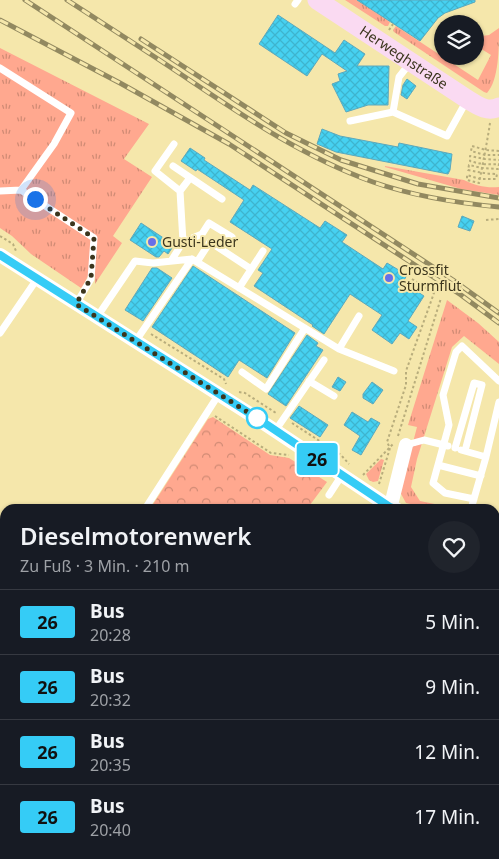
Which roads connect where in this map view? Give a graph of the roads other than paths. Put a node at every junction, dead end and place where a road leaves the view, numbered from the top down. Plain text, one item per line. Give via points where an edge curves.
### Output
1 (317, 0) edge
2 (410, 63) junction
3 (0, 68) edge
4 (467, 99) junction
5 (393, 112) junction
6 (494, 113) edge
7 (350, 121) dead end
8 (174, 144) dead end
9 (173, 166) dead end
10 (190, 178) junction
11 (21, 190) junction
12 (0, 191) edge
13 (180, 191) junction
14 (222, 199) dead end
15 (232, 237) dead end
16 (183, 242) junction
17 (263, 251) dead end
18 (0, 255) edge
19 (194, 260) junction
20 (170, 261) junction
21 (251, 269) junction
22 (37, 279) junction
23 (239, 288) junction
24 (76, 304) junction
25 (359, 316) dead end
26 (97, 318) junction
27 (305, 328) junction
28 (0, 333) edge
29 (137, 338) junction
30 (338, 349) junction
31 (324, 360) dead end
32 (394, 371) dead end
33 (242, 372) dead end
34 (310, 380) junction
35 (499, 381) edge
36 (224, 392) junction
37 (334, 396) dead end
38 (499, 402) edge
39 (276, 431) junction
40 (400, 442) joint
41 (444, 445) junction
42 (455, 448) junction
43 (465, 451) junction
44 (486, 457) junction
45 (438, 465) junction
46 (342, 475) junction
47 (481, 476) junction
48 (329, 495) dead end
49 (474, 499) junction
50 (148, 504) edge
51 (386, 504) edge
52 (392, 504) edge
53 (472, 504) edge

1 - 2 street, Herweghstraße
2 - 4 street, Herweghstraße
2 - 5 lane via 399,77
3 - 11 lane via 71,112 54,144
4 - 5 lane via 447,136
4 - 6 street, Herweghstraße
5 - 7 lane
8 - 13 lane via 155,171
9 - 10 lane
10 - 13 lane
10 - 14 lane
11 - 12 lane
11 - 24 lane via 94,238 91,278
13 - 16 lane
15 - 16 lane via 209,223 202,234
16 - 20 lane
17 - 21 lane
18 - 22 street
19 - 20 lane
19 - 21 lane via 210,242
19 - 23 lane
19 - 29 lane
20 - 26 lane via 135,261
21 - 23 lane
22 - 24 street
22 - 28 lane
23 - 27 lane
24 - 26 street
25 - 30 lane
26 - 29 street
27 - 30 lane
27 - 33 lane via 266,389
29 - 36 street
30 - 32 lane
31 - 34 lane
34 - 37 lane
34 - 39 lane
35 - 41 lane via 462,346 456,352 443,395 449,425
36 - 39 street
36 - 50 lane
38 - 44 lane
39 - 46 street
40 - 41 lane via 424,440
40 - 52 street
41 - 42 lane
41 - 45 lane
42 - 43 lane
42 - 43 lane via 474,383 482,385
43 - 44 lane
44 - 47 lane
45 - 47 lane
45 - 49 lane via 433,483 445,493
46 - 48 lane
46 - 51 street
47 - 49 lane
49 - 53 lane

